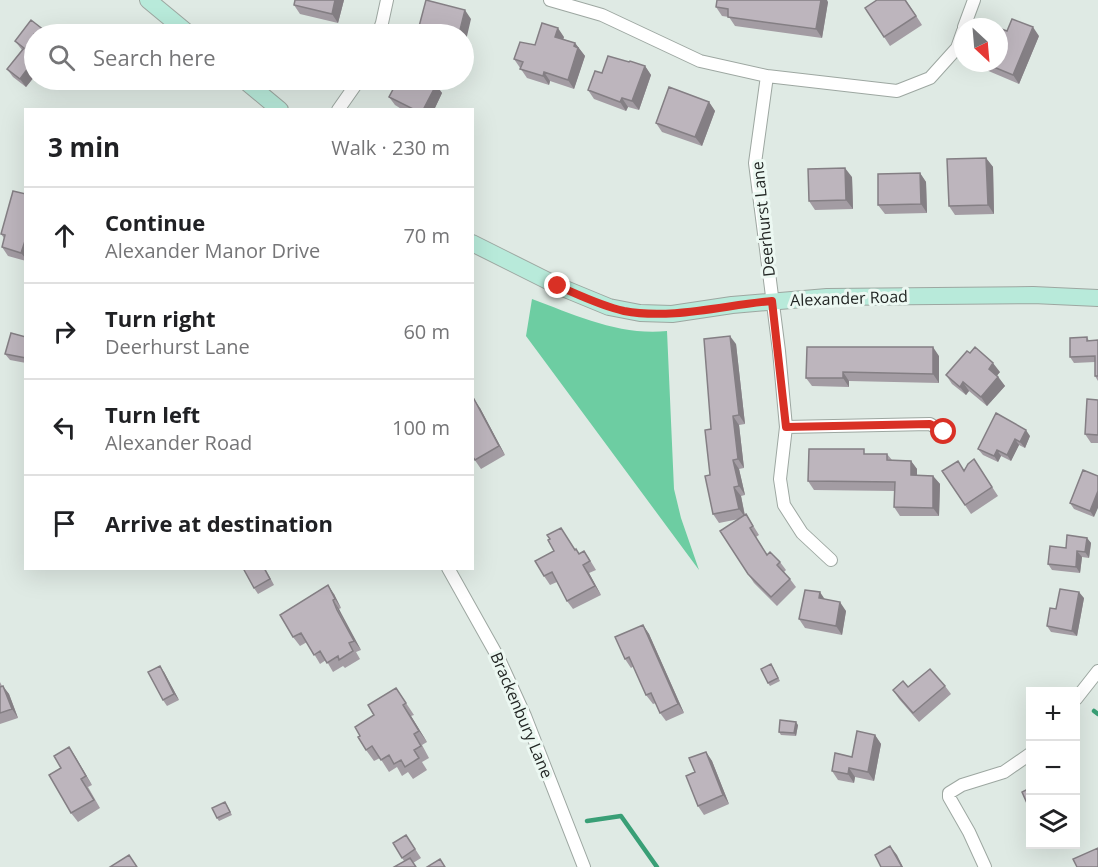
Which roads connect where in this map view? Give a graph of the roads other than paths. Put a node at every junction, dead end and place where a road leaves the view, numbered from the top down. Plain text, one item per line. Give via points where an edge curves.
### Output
1 (148, 0) edge
2 (387, 0) edge
3 (550, 0) edge
4 (974, 0) edge
5 (968, 18) edge
6 (177, 24) edge
7 (381, 24) edge
8 (954, 51) edge
9 (767, 76) junction
10 (256, 90) edge
11 (352, 90) edge
12 (278, 108) edge
13 (339, 108) edge
14 (474, 244) edge
15 (1098, 298) edge
16 (772, 301) junction
17 (786, 427) junction
18 (944, 432) dead end
19 (831, 560) dead end
20 (449, 570) edge
21 (1098, 672) edge
22 (1080, 694) edge
23 (1026, 757) edge
24 (584, 867) edge
25 (985, 867) edge

1 - 6 street
2 - 7 street
3 - 9 street via 602,15 700,61
4 - 5 street
8 - 9 street via 930,78 897,91
9 - 16 street, Deerhurst Lane via 755,163
10 - 12 street
11 - 13 street
14 - 16 street, Alexander Road via 558,286 625,311 672,314
15 - 16 street, Alexander Road via 1033,295
16 - 17 street, Deerhurst Lane
17 - 18 street via 930,424
17 - 19 street, Deerhurst Lane via 780,479 784,505 802,533
20 - 24 street, Brackenbury Lane via 517,697
21 - 22 street
23 - 25 street via 1004,772 949,793

